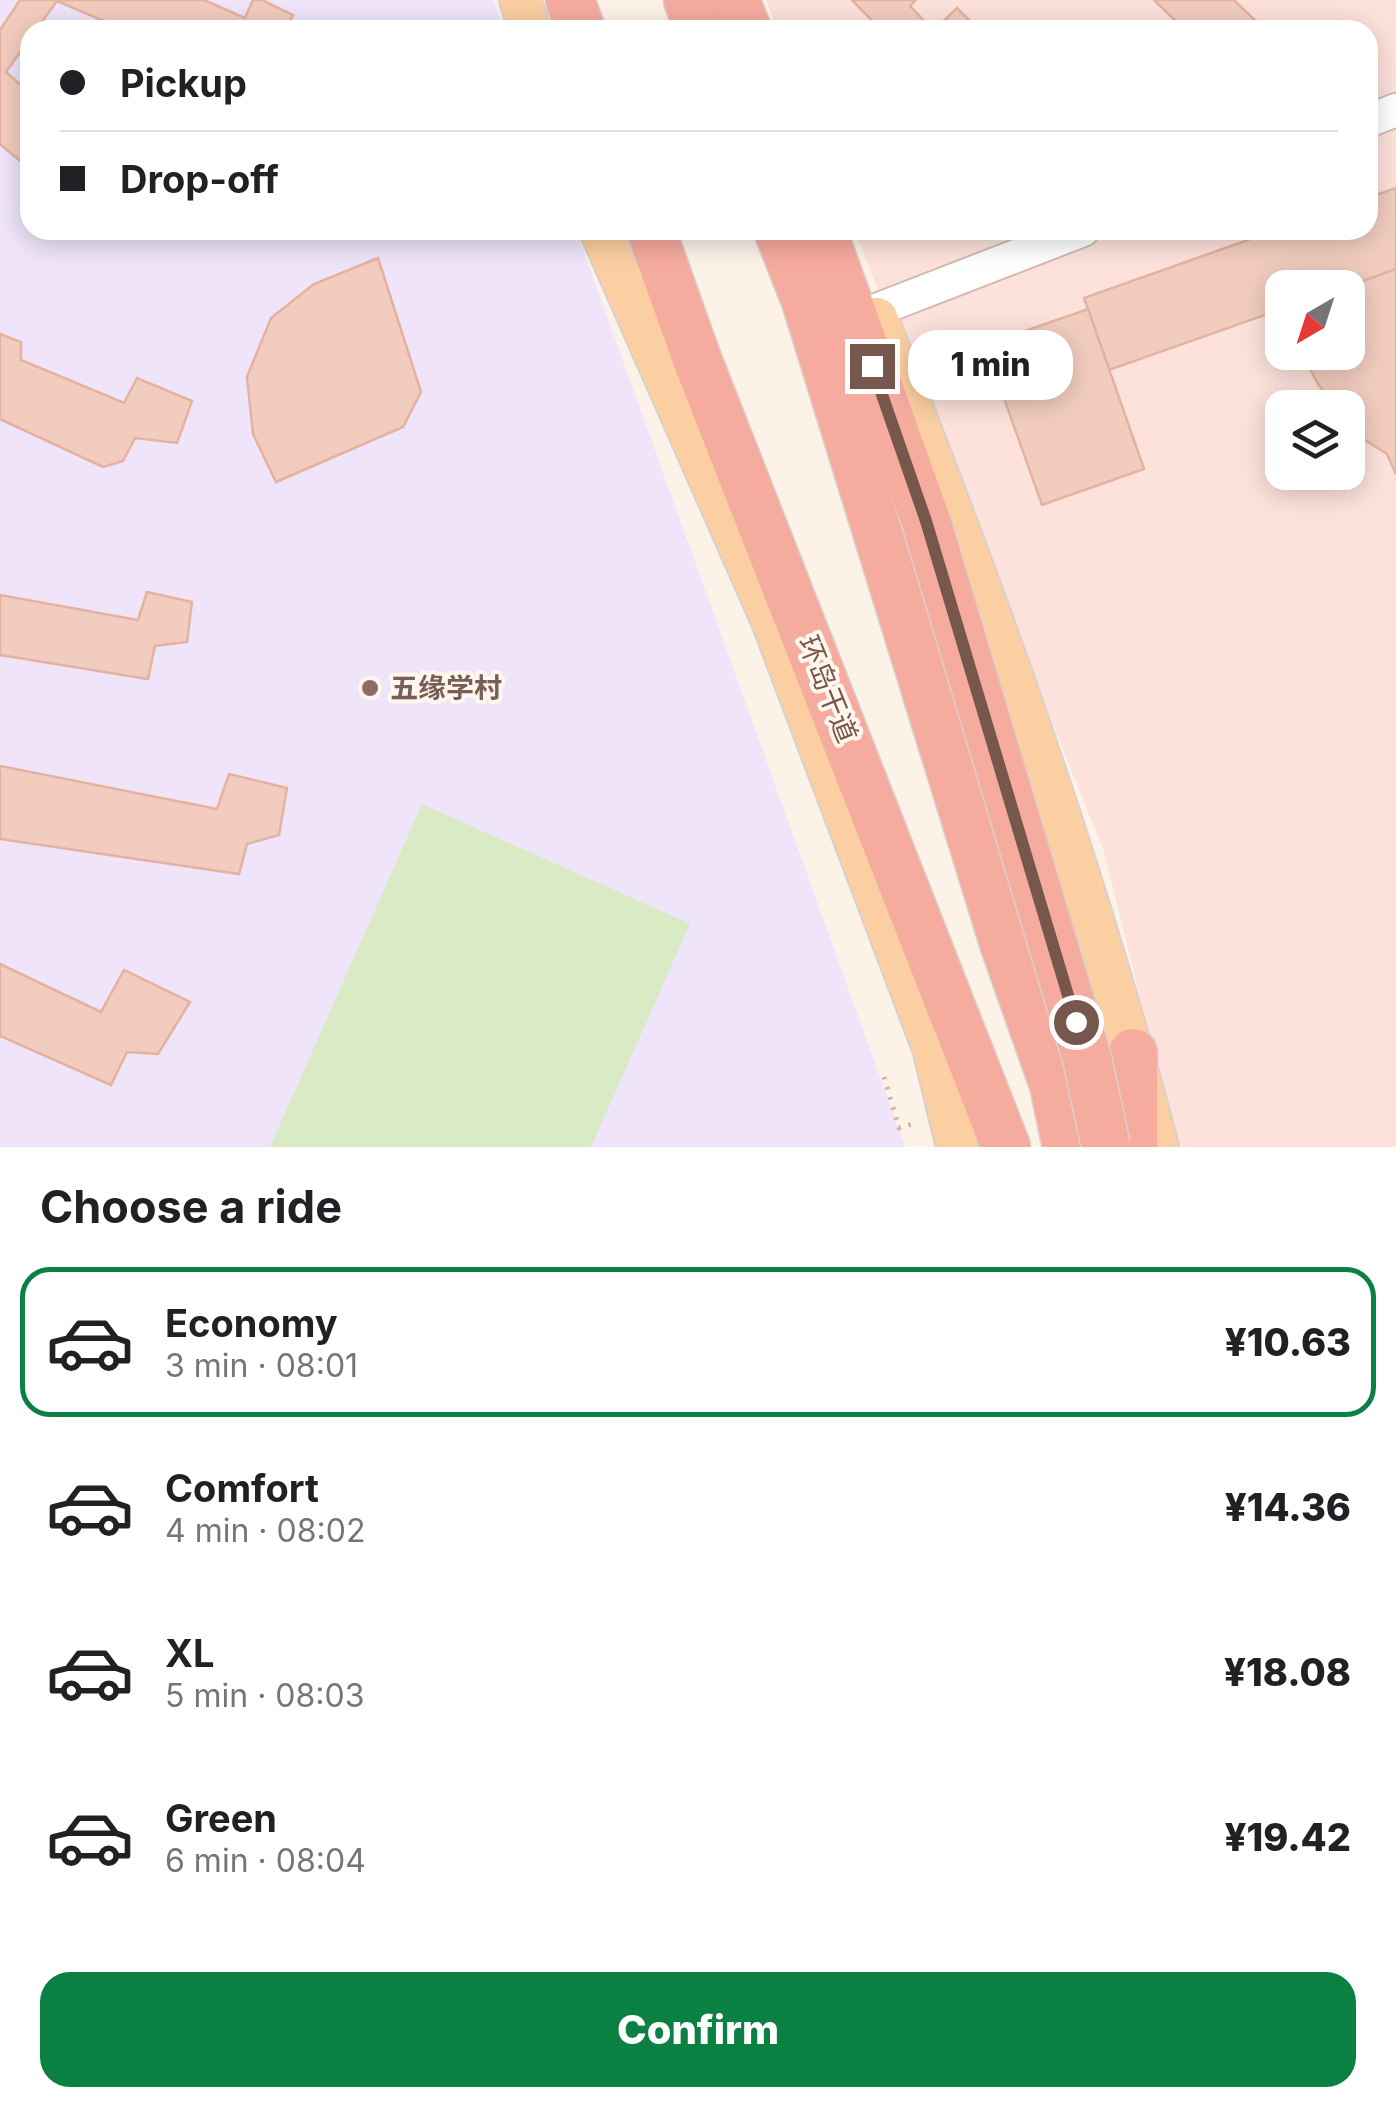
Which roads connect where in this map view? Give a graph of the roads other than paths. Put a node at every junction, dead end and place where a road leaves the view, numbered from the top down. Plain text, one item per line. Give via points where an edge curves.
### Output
1 (604, 240) edge
2 (654, 240) edge
3 (782, 240) edge
4 (826, 240) edge
5 (842, 240) edge
6 (1057, 240) edge
7 (874, 311) junction
8 (1134, 1054) junction
9 (953, 1130) edge
10 (1006, 1147) edge
11 (1067, 1147) edge
12 (1106, 1147) edge
13 (1133, 1147) edge
14 (1158, 1147) edge

1 - 9 main road via 772,621 933,1048
2 - 10 highway, 环岛干道
3 - 11 highway via 1054,1085
4 - 12 highway, bridge via 926,521 1087,1058
5 - 7 main road
6 - 7 street
7 - 8 main road via 996,620
8 - 13 highway
8 - 14 main road

